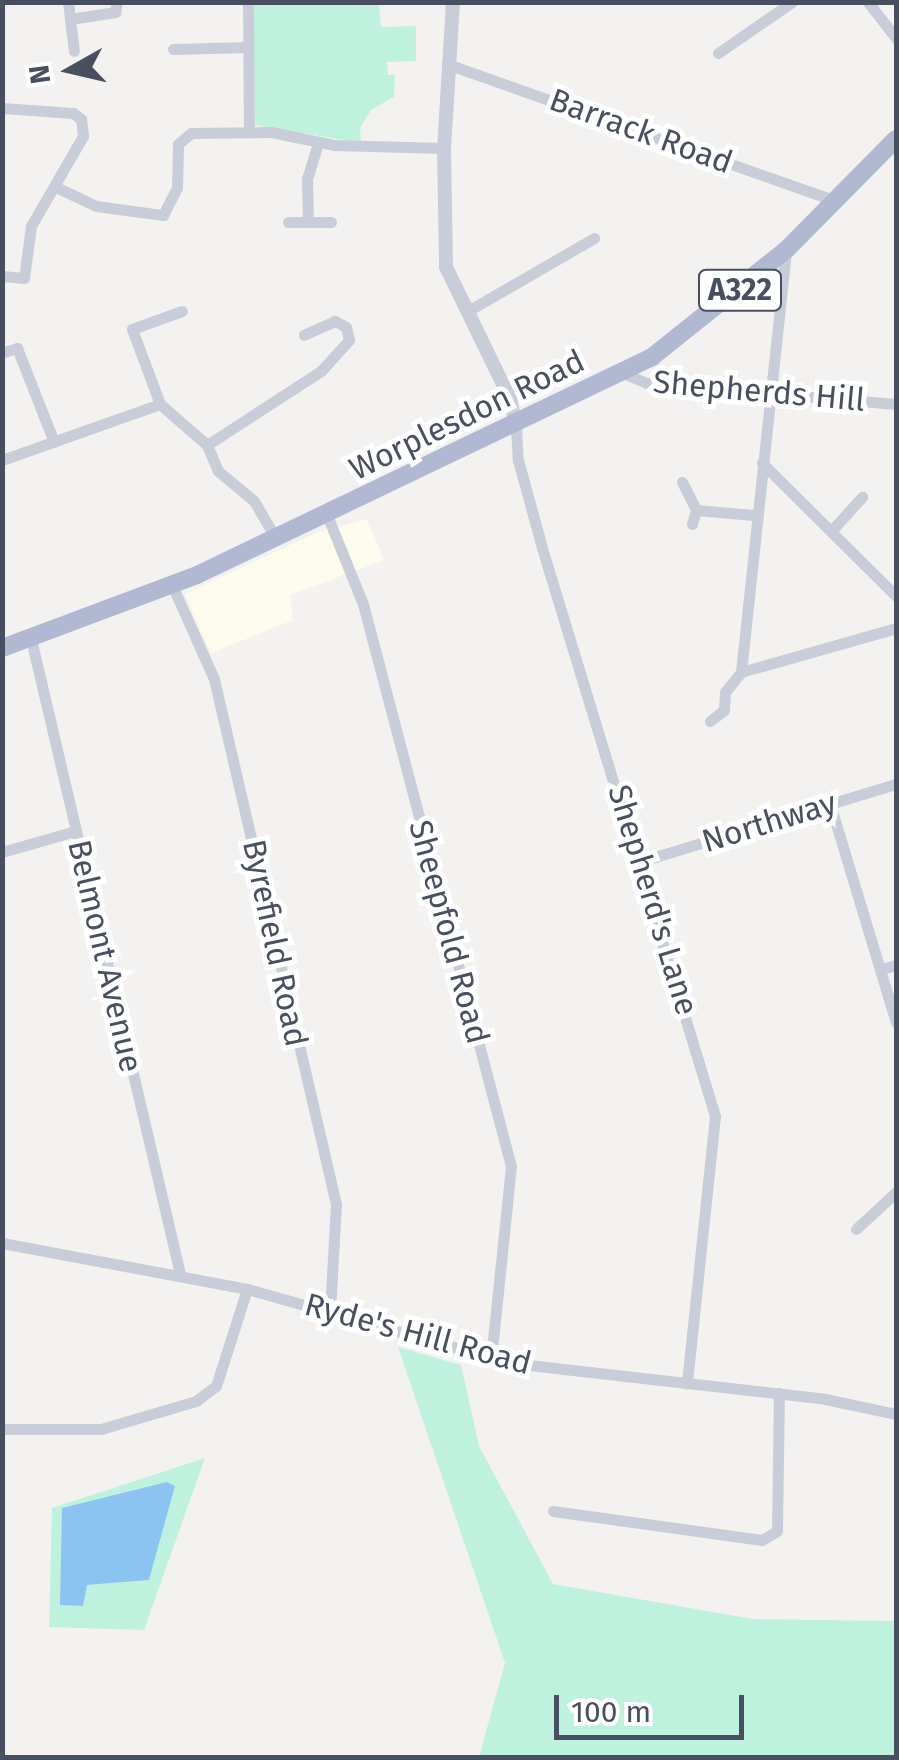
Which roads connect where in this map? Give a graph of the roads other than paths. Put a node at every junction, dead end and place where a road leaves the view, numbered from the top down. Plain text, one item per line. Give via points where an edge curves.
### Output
1 (68, 2) edge
2 (117, 2) edge
3 (248, 2) edge
4 (453, 2) edge
5 (792, 2) edge
6 (868, 2) edge
7 (70, 19) junction
8 (896, 38) edge
9 (248, 47) junction
10 (173, 49) dead end
11 (74, 51) dead end
12 (718, 52) dead end
13 (446, 64) junction
14 (2, 108) edge
15 (249, 130) junction
16 (896, 139) edge
17 (318, 143) junction
18 (444, 148) junction
19 (58, 188) junction
20 (835, 201) junction
21 (288, 222) dead end
22 (308, 222) junction
23 (331, 222) dead end
24 (594, 238) dead end
25 (786, 250) junction
26 (2, 276) edge
27 (182, 310) dead end
28 (466, 312) junction
29 (304, 334) dead end
30 (4, 352) edge
31 (623, 373) junction
32 (771, 392) junction
33 (160, 404) junction
34 (896, 404) edge
35 (516, 426) junction
36 (54, 442) junction
37 (207, 445) junction
38 (2, 460) edge
39 (762, 463) junction
40 (682, 482) dead end
41 (862, 497) dead end
42 (327, 514) junction
43 (754, 515) junction
44 (832, 530) junction
45 (275, 537) junction
46 (172, 584) junction
47 (896, 596) edge
48 (896, 628) edge
49 (31, 639) junction
50 (2, 648) edge
51 (741, 672) junction
52 (710, 721) dead end
53 (896, 784) edge
54 (830, 804) junction
55 (76, 831) junction
56 (2, 852) edge
57 (642, 861) junction
58 (896, 965) edge
59 (881, 970) junction
60 (896, 1022) edge
61 (896, 1192) edge
62 (856, 1230) dead end
63 (2, 1242) edge
64 (180, 1274) junction
65 (247, 1290) junction
66 (330, 1310) junction
67 (491, 1358) junction
68 (687, 1384) junction
69 (778, 1393) junction
70 (896, 1414) edge
71 (2, 1429) edge
72 (554, 1511) dead end

1 - 7 street
2 - 7 street via 115,12
3 - 9 street
4 - 13 street
5 - 12 street
6 - 8 street
7 - 11 street
9 - 10 street
9 - 15 street
13 - 18 street
13 - 20 street, Barrack Road
14 - 19 street via 62,110 81,119 82,136
15 - 17 street
15 - 19 street via 182,136 177,188 164,215 96,206
16 - 20 main road, Worplesdon Road / A322
17 - 18 street
17 - 22 street via 307,179
18 - 28 street via 446,266
19 - 26 street via 30,226 24,278
20 - 25 main road, Worplesdon Road / A322
21 - 22 street
22 - 23 street
24 - 28 street
25 - 31 main road, Worplesdon Road / A322 via 720,308
25 - 32 street
27 - 33 street via 132,329
28 - 35 street via 510,399
29 - 37 street via 334,321 346,327 349,340 301,382
30 - 36 street via 17,348
31 - 32 street, Shepherds Hill via 646,383
31 - 35 main road, Worplesdon Road / A322
32 - 34 street, Shepherds Hill
32 - 39 street
33 - 36 street
33 - 37 street
35 - 42 main road, Worplesdon Road / A322
35 - 57 street, Shepherd's Lane via 542,548
36 - 38 street
37 - 45 street via 218,472 254,502
39 - 43 street
39 - 44 street
40 - 43 street via 694,517
41 - 44 street
42 - 45 main road, Worplesdon Road / A322
42 - 67 street, Sheepfold Road via 363,604 511,1166
43 - 51 street
44 - 47 street
45 - 46 main road, Worplesdon Road / A322
46 - 49 main road, Worplesdon Road / A322
46 - 66 street, Byrefield Road via 214,679 336,1204
48 - 51 street
49 - 50 main road, Worplesdon Road / A322
49 - 55 street, Belmont Avenue
51 - 52 street via 724,692 724,710
53 - 54 street, Northway
54 - 57 street, Northway
54 - 59 street
55 - 56 street
55 - 64 street, Belmont Avenue
57 - 68 street, Shepherd's Lane via 715,1116
58 - 59 street
59 - 60 street
61 - 62 street
63 - 64 street, Ryde's Hill Road
64 - 65 street, Ryde's Hill Road
65 - 66 street, Ryde's Hill Road
65 - 71 street via 216,1386 196,1401 101,1430
66 - 67 street, Ryde's Hill Road
67 - 68 street, Ryde's Hill Road
68 - 69 street, Ryde's Hill Road
69 - 70 street, Ryde's Hill Road
69 - 72 street via 777,1531 762,1540

